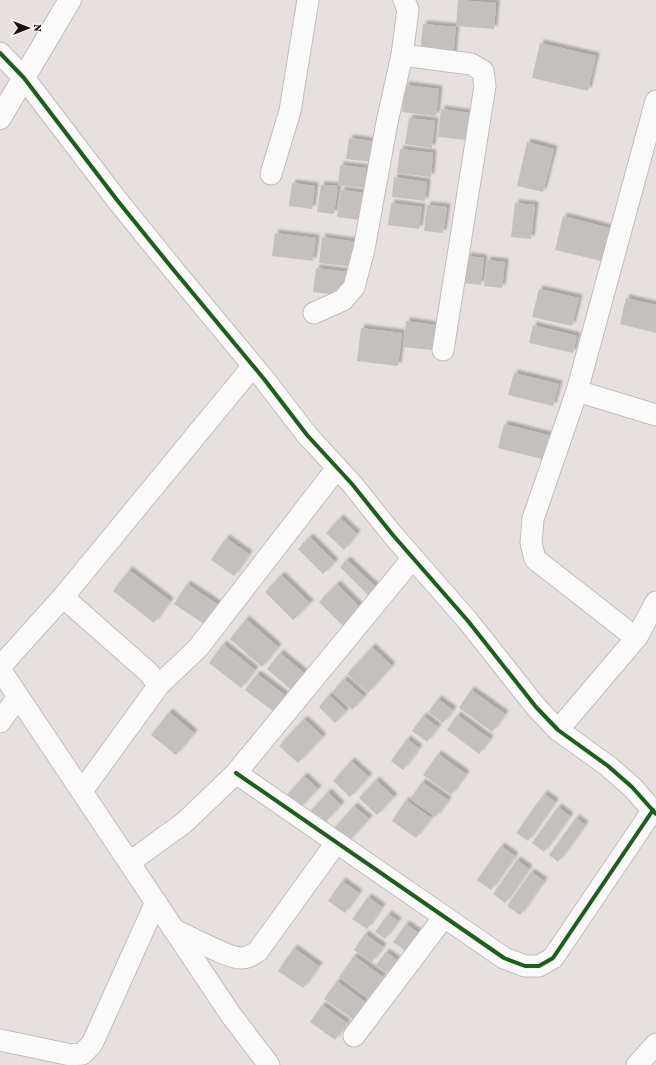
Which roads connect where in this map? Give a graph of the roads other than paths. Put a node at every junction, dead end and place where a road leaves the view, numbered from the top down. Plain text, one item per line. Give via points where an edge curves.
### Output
1 (70, 0) edge
2 (308, 0) edge
3 (404, 0) edge
4 (0, 53) edge
5 (402, 55) junction
6 (24, 78) junction
7 (656, 101) edge
8 (0, 118) edge
9 (271, 174) dead end
10 (314, 313) dead end
11 (443, 350) dead end
12 (252, 366) junction
13 (578, 391) junction
14 (656, 415) edge
15 (337, 468) junction
16 (413, 558) junction
17 (63, 597) junction
18 (656, 602) edge
19 (636, 638) junction
20 (0, 668) edge
21 (159, 685) junction
22 (18, 697) junction
23 (0, 722) edge
24 (558, 730) junction
25 (236, 773) junction
26 (82, 790) junction
27 (655, 812) edge
28 (336, 843) junction
29 (130, 862) junction
30 (156, 902) junction
31 (444, 917) junction
32 (174, 930) junction
33 (354, 1036) dead end
34 (0, 1040) edge
35 (656, 1044) edge
36 (269, 1065) edge
37 (638, 1065) edge

1 - 6 main road
2 - 9 street via 290,111
3 - 5 street via 408,10
4 - 6 street
5 - 10 street via 364,249 354,287 343,300
5 - 11 street via 471,64 482,71 485,86
6 - 8 main road
6 - 12 street via 117,200
7 - 13 street
12 - 15 street
12 - 17 street
13 - 14 street
13 - 19 street via 533,519 531,543 535,559
15 - 16 street
15 - 21 street via 198,648
16 - 24 street
16 - 25 street
17 - 20 street
17 - 21 street via 148,672
18 - 19 street
19 - 24 street
20 - 22 street
21 - 26 street
22 - 23 street
22 - 26 street
24 - 27 street via 608,766
25 - 28 street
25 - 29 street via 184,822
26 - 29 street
27 - 31 street via 552,958 539,966 525,966 504,958
28 - 31 street
28 - 32 street via 258,951 250,957 240,958 224,953
29 - 30 street
30 - 32 street
30 - 34 street via 92,1044 82,1054 71,1055
31 - 33 street
32 - 36 street via 230,1015
35 - 37 street

